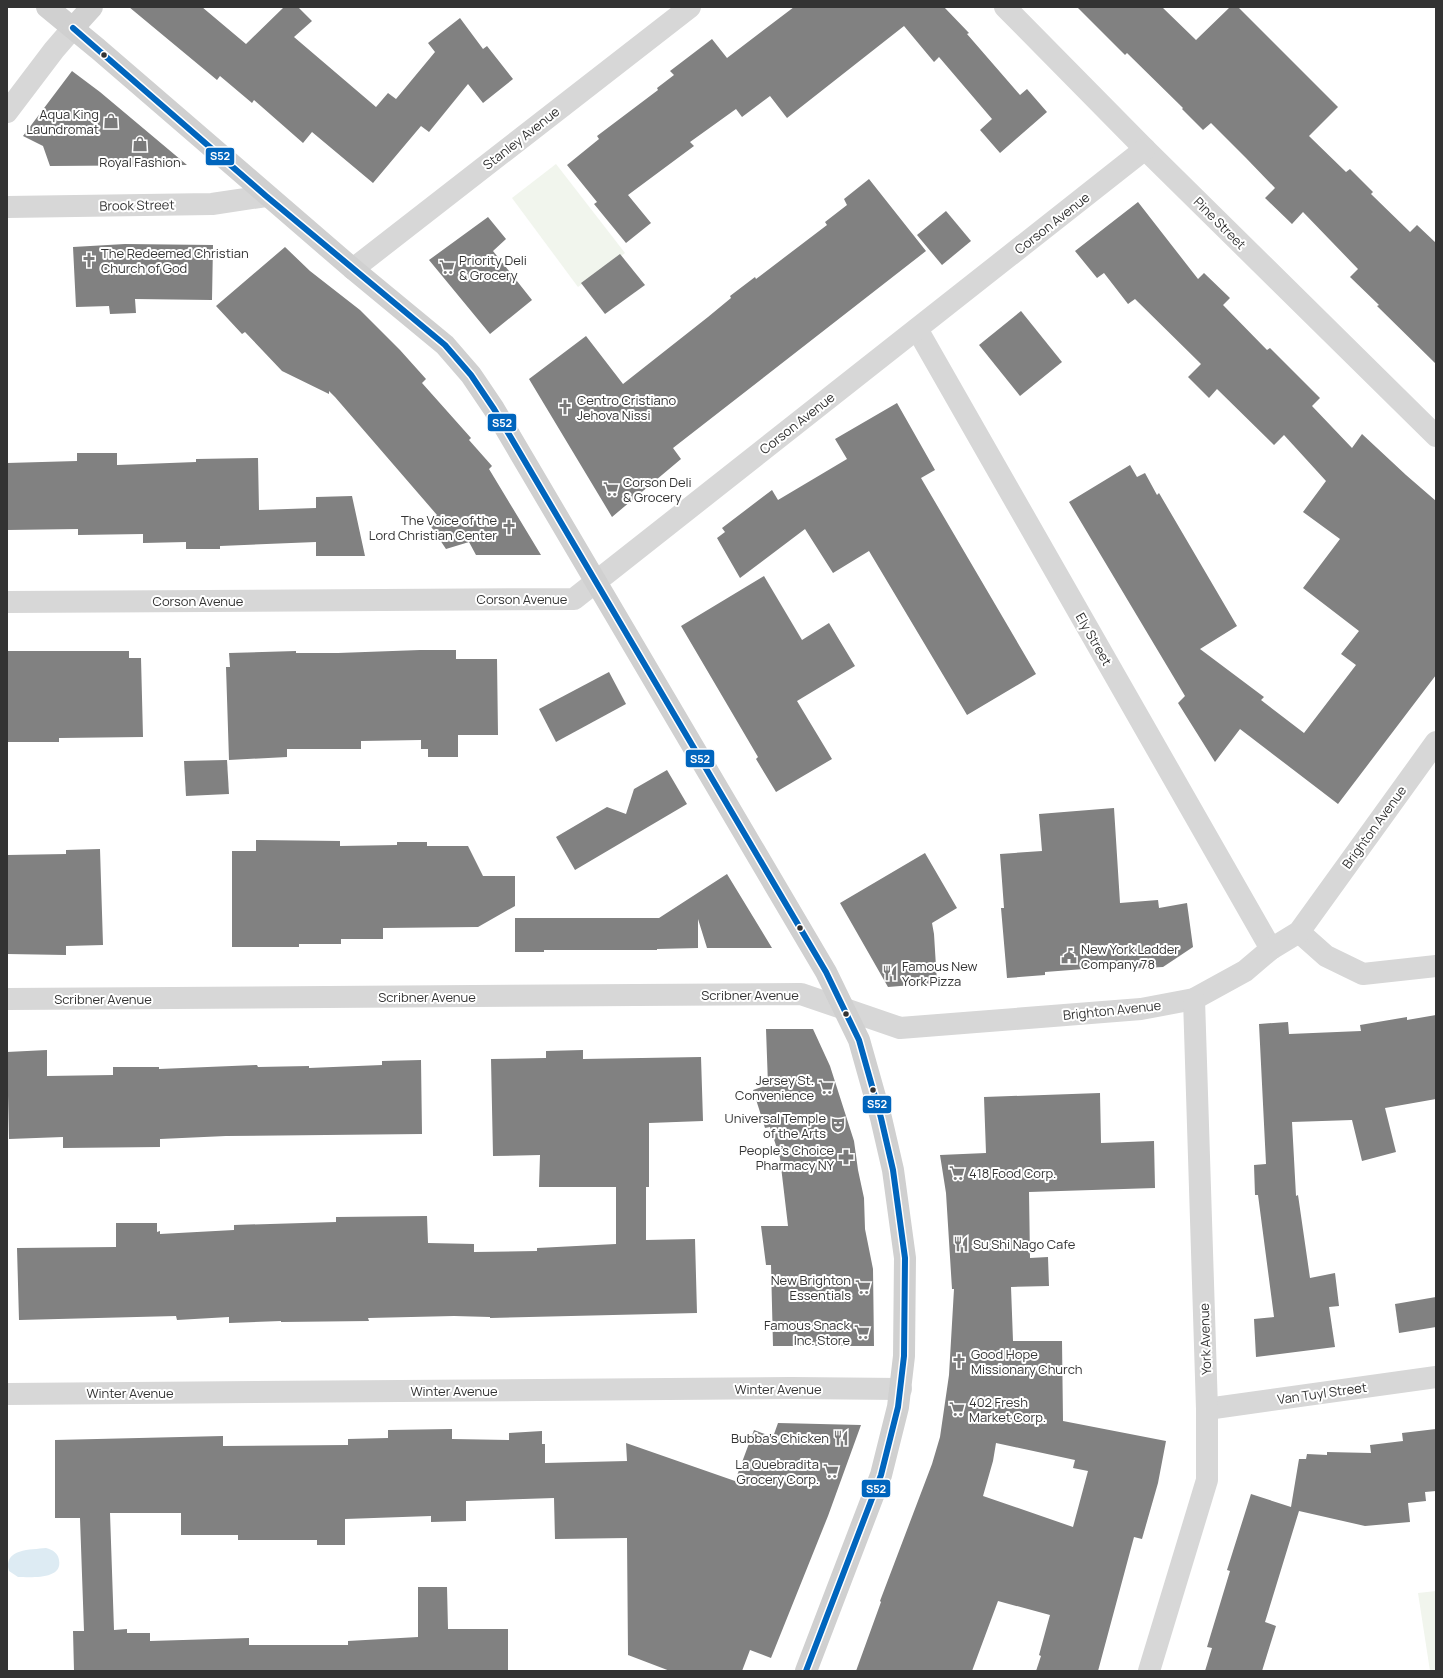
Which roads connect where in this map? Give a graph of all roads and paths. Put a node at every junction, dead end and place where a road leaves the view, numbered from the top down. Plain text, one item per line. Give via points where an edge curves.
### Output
1 (47, 7) edge
2 (92, 7) edge
3 (690, 7) edge
4 (1006, 7) edge
5 (73, 28) junction
6 (7, 112) edge
7 (1145, 149) junction
8 (266, 196) junction
9 (7, 207) edge
10 (353, 269) junction
11 (917, 329) junction
12 (1436, 436) edge
13 (597, 582) junction
14 (7, 602) edge
15 (1436, 742) edge
16 (1299, 932) junction
17 (1271, 949) junction
18 (1436, 966) edge
19 (1194, 999) junction
20 (7, 1000) edge
21 (844, 1008) junction
22 (1436, 1377) edge
23 (901, 1389) junction
24 (7, 1394) edge
25 (1208, 1408) junction
26 (806, 1671) edge
27 (1149, 1671) edge

1 - 5 street
2 - 5 street
3 - 10 street, Stanley Avenue
4 - 7 street, Pine Street
5 - 6 street
5 - 8 street
7 - 11 street, Corson Avenue
7 - 12 street, Pine Street
8 - 9 street, Brook Street via 212,204
8 - 10 street
10 - 13 street via 445,345 471,375
11 - 13 street, Corson Avenue
11 - 17 street, Ely Street
13 - 14 street, Corson Avenue via 574,599
13 - 21 street via 826,972
15 - 16 street, Brighton Avenue
16 - 17 street, Brighton Avenue
16 - 18 street via 1326,956 1363,974
17 - 19 street, Brighton Avenue via 1245,970
19 - 21 street, Brighton Avenue via 1141,1010 900,1028
19 - 25 street, York Avenue
20 - 21 street, Scribner Avenue via 801,994
21 - 23 street via 859,1040 894,1170 905,1258
22 - 25 street, Van Tuyl Street
23 - 24 street, Winter Avenue
23 - 26 street via 881,1475
25 - 27 street, York Avenue via 1207,1480

